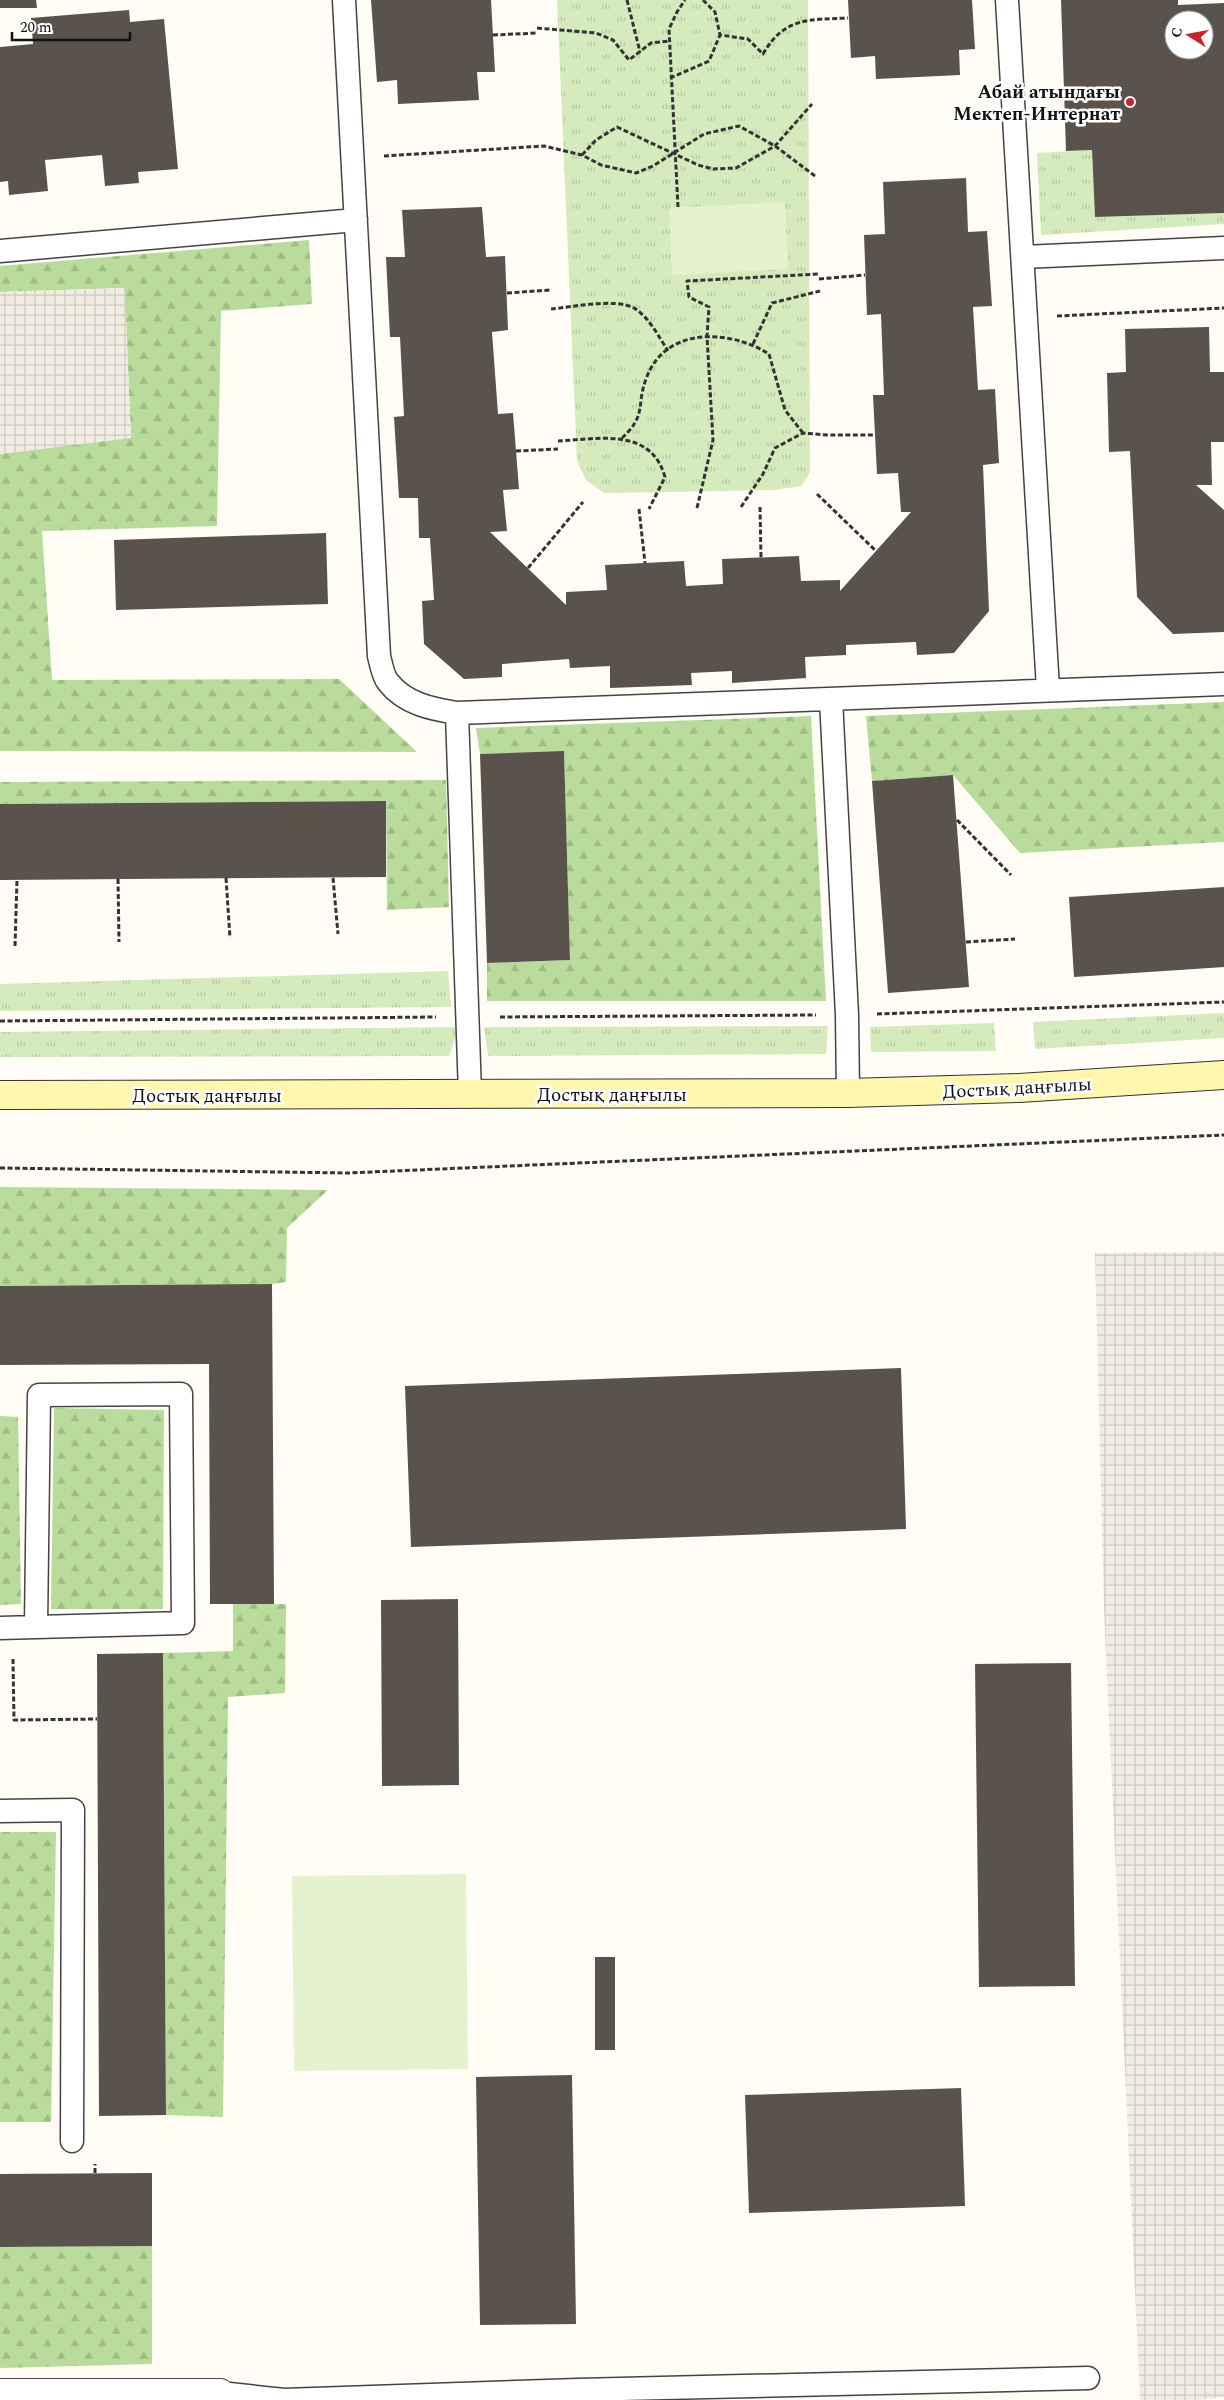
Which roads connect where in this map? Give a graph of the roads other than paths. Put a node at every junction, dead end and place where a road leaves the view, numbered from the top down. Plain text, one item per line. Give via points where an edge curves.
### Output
1 (344, 0) edge
2 (1007, 0) edge
3 (356, 220) junction
4 (1224, 248) edge
5 (0, 251) edge
6 (1023, 256) junction
7 (1224, 684) edge
8 (1048, 689) junction
9 (830, 699) junction
10 (458, 713) junction
11 (1224, 1075) edge
12 (470, 1094) junction
13 (848, 1094) junction
14 (0, 1095) edge
15 (36, 1626) junction
16 (6, 1627) edge
17 (0, 1811) edge
18 (72, 2141) dead end
19 (1088, 2378) dead end
20 (0, 2393) edge
21 (220, 2393) joint
22 (585, 2395) edge
23 (284, 2400) edge

1 - 3 lane
2 - 6 lane
3 - 5 lane
3 - 10 lane via 379,656 387,681 403,696 428,709
4 - 6 lane
6 - 8 lane
7 - 8 lane
8 - 9 lane
9 - 10 lane
9 - 13 lane via 848,1015
10 - 12 lane
11 - 13 main road, Достық даңғылы via 1019,1088
12 - 13 main road, Достық даңғылы
12 - 14 main road, Достық даңғылы
15 - 15 lane via 182,1623 181,1394 39,1395
15 - 16 lane
17 - 18 lane via 73,1810
19 - 22 lane
20 - 21 street
21 - 23 lane
22 - 23 lane

